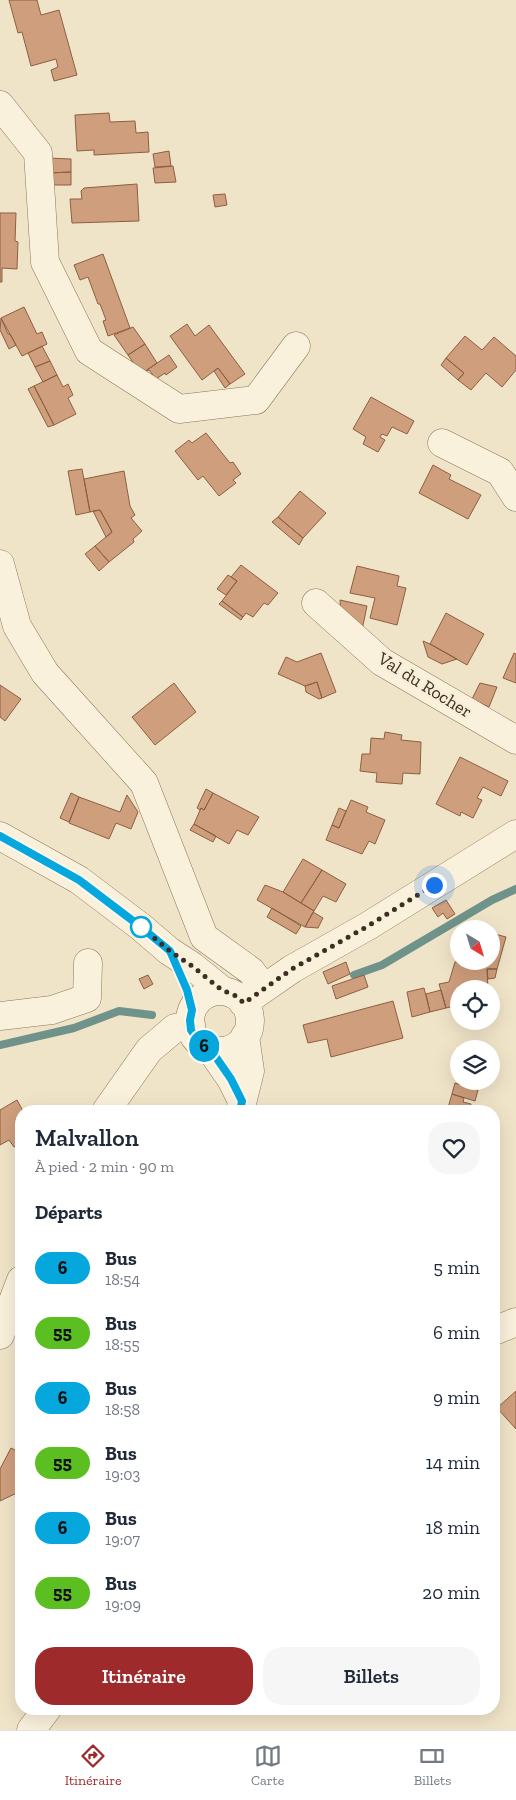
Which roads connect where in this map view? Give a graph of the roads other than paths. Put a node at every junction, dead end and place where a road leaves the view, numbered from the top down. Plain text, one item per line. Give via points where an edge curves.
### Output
1 (0, 105) edge
2 (296, 346) dead end
3 (442, 443) dead end
4 (516, 497) edge
5 (0, 564) edge
6 (316, 603) dead end
7 (516, 740) edge
8 (516, 834) edge
9 (0, 836) edge
10 (170, 951) junction
11 (88, 963) dead end
12 (244, 994) junction
13 (0, 1016) edge
14 (191, 1018) junction
15 (245, 1036) junction
16 (211, 1050) junction
17 (110, 1105) edge
18 (241, 1105) edge
19 (241, 1105) edge
20 (15, 1296) edge
21 (516, 1322) edge
22 (500, 1329) edge
23 (0, 1335) edge
24 (42, 1715) edge
25 (31, 1730) edge

1 - 2 street via 38,153 45,262 88,351 179,409 256,400
3 - 4 street via 500,472
5 - 12 street via 17,626 45,673 144,783 204,937 251,970
6 - 7 street, Val du Rocher via 382,662
8 - 12 street via 368,926
9 - 10 street via 79,880
10 - 12 street
10 - 14 street via 181,975
11 - 13 street via 87,998 52,1010
12 - 14 street via 213,991 204,995 196,1002
12 - 15 street via 250,1017
14 - 16 street via 191,1030 202,1045
14 - 17 street via 149,1050
15 - 16 street via 231,1049
15 - 18 street via 250,1071
16 - 19 street via 231,1079
20 - 23 street
21 - 22 street
24 - 25 street

